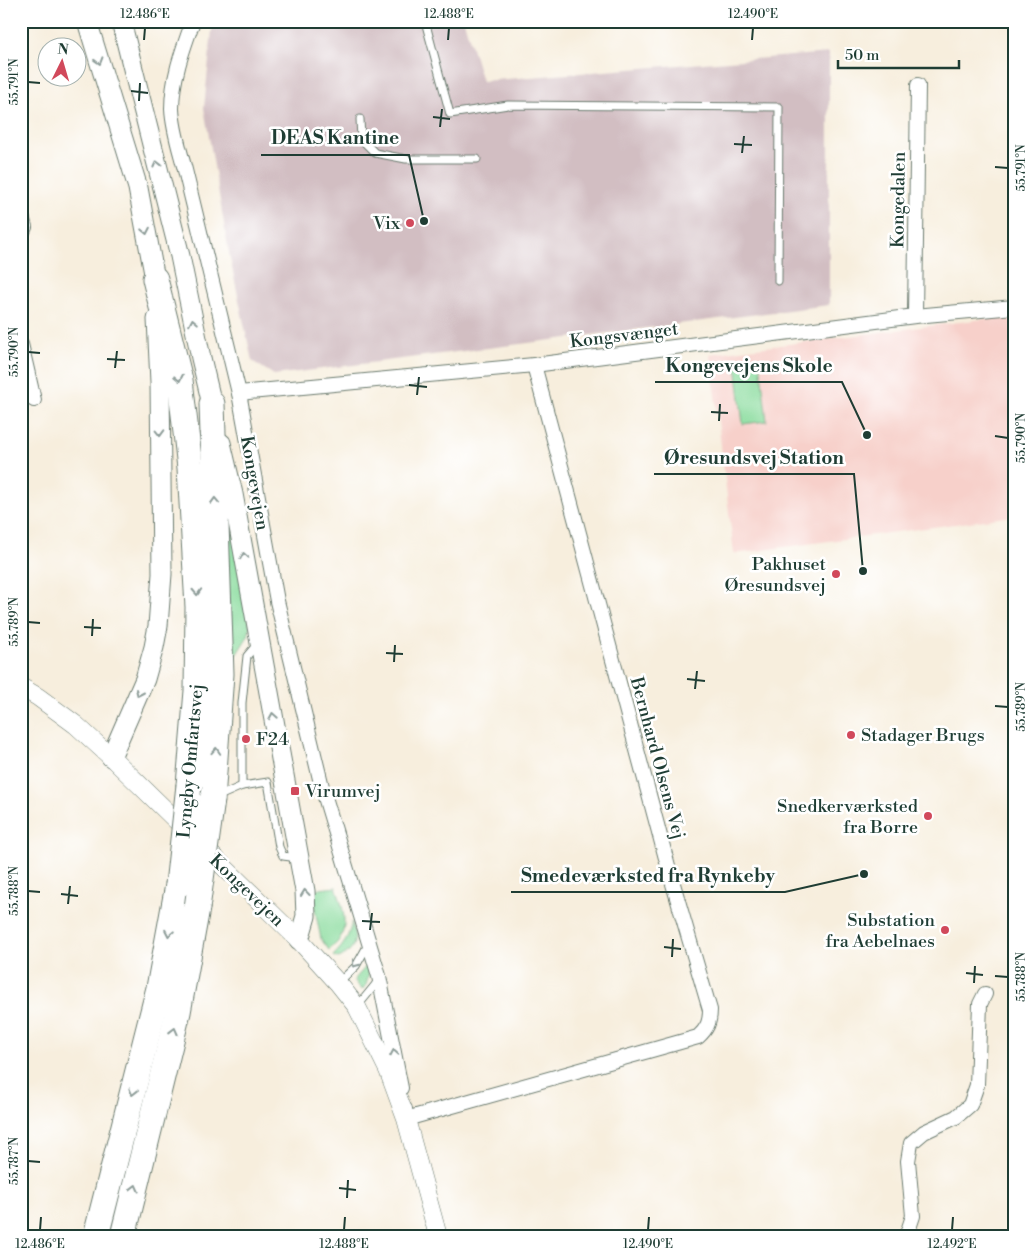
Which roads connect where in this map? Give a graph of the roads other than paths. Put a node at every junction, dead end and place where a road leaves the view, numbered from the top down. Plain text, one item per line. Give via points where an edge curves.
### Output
1 (87, 21) edge
2 (121, 21) edge
3 (193, 21) edge
4 (424, 21) edge
5 (918, 85) dead end
6 (360, 119) dead end
7 (477, 159) dead end
8 (21, 213) edge
9 (21, 236) edge
10 (155, 279) junction
11 (778, 282) dead end
12 (1014, 307) edge
13 (915, 316) junction
14 (21, 344) edge
15 (534, 365) junction
16 (239, 394) junction
17 (34, 400) dead end
18 (212, 404) junction
19 (259, 642) junction
20 (21, 687) edge
21 (111, 756) junction
22 (242, 786) junction
23 (212, 800) junction
24 (299, 858) junction
25 (299, 940) junction
26 (369, 943) junction
27 (379, 976) junction
28 (338, 983) junction
29 (985, 994) dead end
30 (357, 1007) junction
31 (406, 1118) junction
32 (96, 1236) edge
33 (123, 1236) edge
34 (438, 1236) edge
35 (905, 1236) edge

1 -> 10 main road via 138,188
18 -> 2 main road via 180,256
3 - 16 street, Kongevejen via 181,54 172,109 176,138
4 - 11 lane via 450,114 508,105 779,107
5 - 13 street, Kongedalen
6 - 7 lane via 361,139 375,153 406,159
8 - 9 street via 25,227
10 -> 21 main road via 162,555 158,626 145,679
10 -> 32 highway, Lyngby Omfartsvej, bridge via 180,380 190,468 198,607 197,691 178,885 159,988
12 - 13 street, Kongsvænget
13 - 15 street, Kongsvænget
14 - 17 street
15 - 16 street, Kongsvænget
15 - 31 street, Bernhard Olsens Vej via 710,1019 698,1038
16 - 26 street, Kongevejen via 277,601 322,787
19 -> 18 main road via 233,494
23 -> 18 highway via 221,674
19 - 22 lane via 247,656 242,703
24 -> 19 main road
20 - 21 street via 76,725
21 - 25 street, Kongevejen
22 - 23 lane
22 - 24 lane via 268,782 279,847 283,856
33 -> 23 highway, bridge via 178,1012
25 -> 24 main road via 306,916
25 - 28 street, Kongevejen
26 - 27 street, Kongevejen
26 -> 28 lane via 356,966
27 - 30 lane
31 -> 27 street, Kongevejen
28 - 30 street, Kongevejen
29 - 35 street via 980,1004 977,1085 970,1105 956,1117 924,1132 911,1143 908,1161 913,1216
30 - 31 street, Kongevejen via 388,1070
31 - 34 street, Kongevejen

